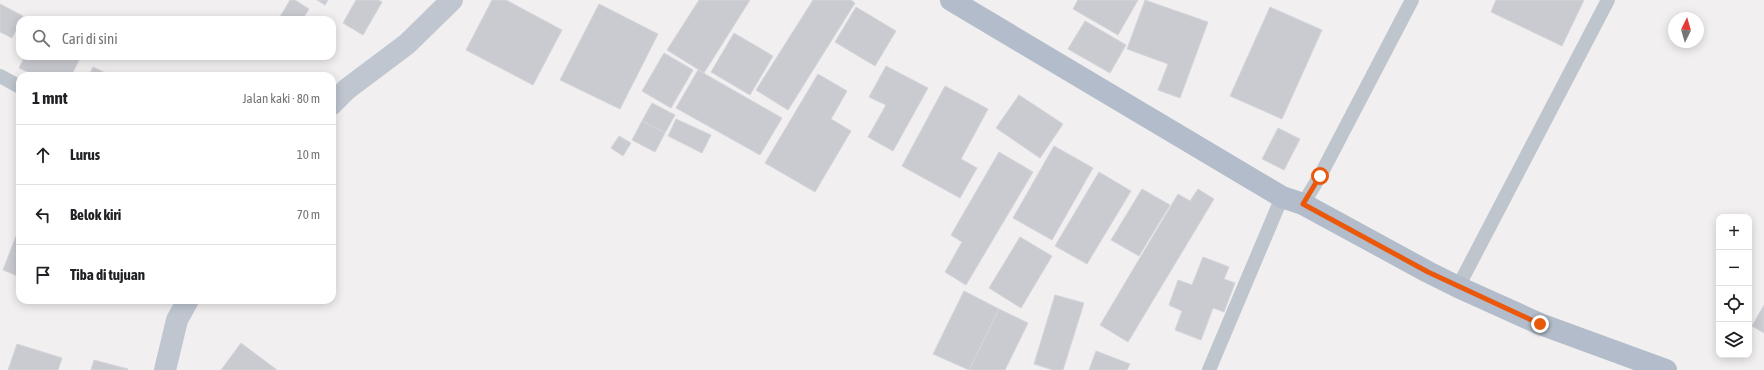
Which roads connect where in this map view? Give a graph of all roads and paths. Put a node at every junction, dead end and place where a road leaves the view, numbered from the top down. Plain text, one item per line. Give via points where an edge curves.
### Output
1 (452, 0) edge
2 (951, 0) edge
3 (1412, 0) edge
4 (1608, 0) edge
5 (0, 76) edge
6 (16, 85) edge
7 (336, 100) edge
8 (1282, 197) junction
9 (1303, 204) junction
10 (1458, 287) junction
11 (186, 304) edge
12 (165, 370) edge
13 (1209, 370) edge
14 (1666, 370) edge

1 - 7 street via 407,44
2 - 8 main road
3 - 9 lane
4 - 10 lane
5 - 6 lane
8 - 9 main road
8 - 13 lane
9 - 10 main road
10 - 14 main road via 1540,324
11 - 12 street via 177,320

